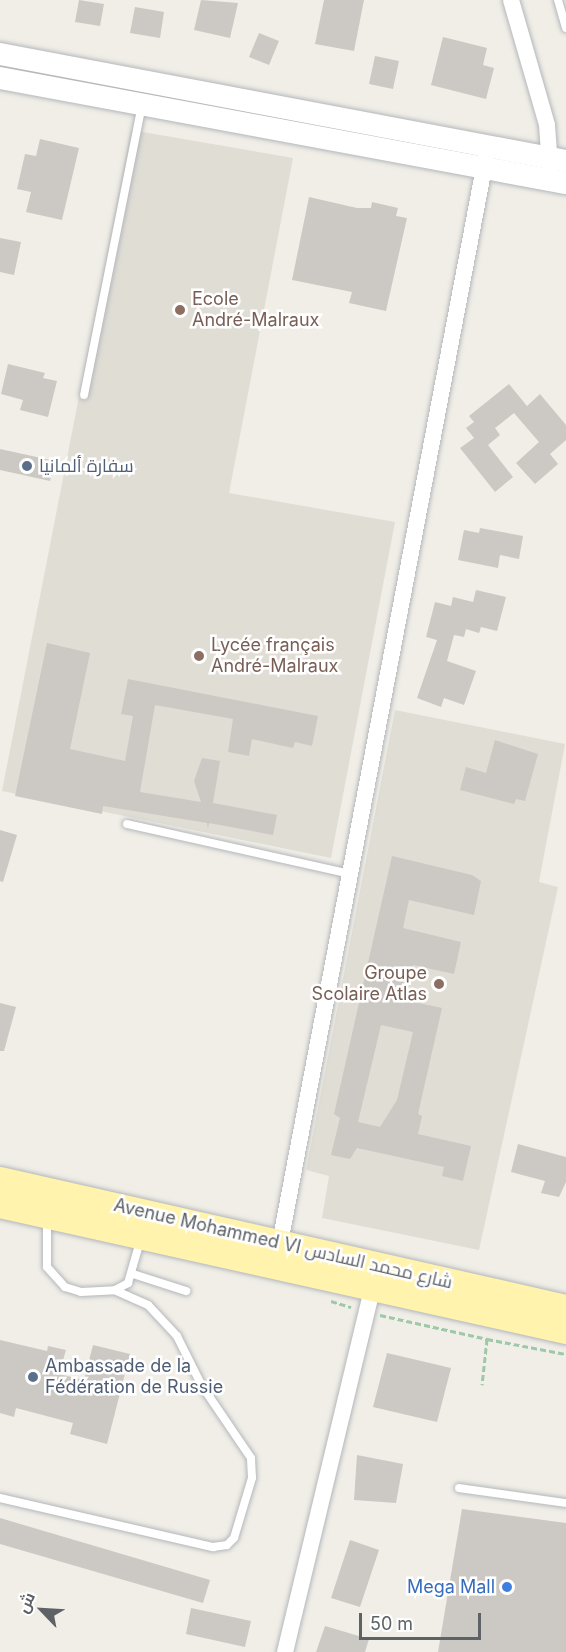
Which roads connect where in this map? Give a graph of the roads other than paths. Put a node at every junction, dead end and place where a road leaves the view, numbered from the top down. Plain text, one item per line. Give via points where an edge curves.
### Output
1 (511, 0) edge
2 (558, 0) edge
3 (566, 28) edge
4 (0, 54) edge
5 (0, 78) edge
6 (142, 104) junction
7 (486, 157) junction
8 (556, 164) edge
9 (84, 395) dead end
10 (127, 824) dead end
11 (350, 874) junction
12 (0, 1180) edge
13 (0, 1205) edge
14 (47, 1216) junction
15 (141, 1237) junction
16 (280, 1243) junction
17 (133, 1274) junction
18 (115, 1290) junction
19 (186, 1291) dead end
20 (369, 1300) junction
21 (566, 1308) edge
22 (566, 1331) edge
23 (459, 1488) dead end
24 (0, 1498) edge
25 (566, 1503) edge
26 (285, 1652) edge

1 - 8 street
2 - 3 lane
4 - 7 street
5 - 6 street
6 - 7 street
6 - 9 lane
7 - 8 street
7 - 11 street
10 - 11 lane
11 - 16 street
12 - 16 main road, Avenue Mohammed VI شارع محمد السادس
13 - 14 main road, Avenue Mohammed VI شارع محمد السادس
14 - 15 main road, Avenue Mohammed VI شارع محمد السادس
14 - 18 lane via 44,1246 47,1267 54,1279 81,1292
15 - 17 lane
15 - 20 main road, Avenue Mohammed VI شارع محمد السادس
16 - 21 main road, Avenue Mohammed VI شارع محمد السادس
17 - 18 lane via 128,1283
17 - 19 lane
18 - 24 lane via 148,1305 177,1336 202,1386 251,1458 252,1478 234,1538 227,1545 213,1547
20 - 22 main road, Avenue Mohammed VI شارع محمد السادس
20 - 26 street
23 - 25 lane

